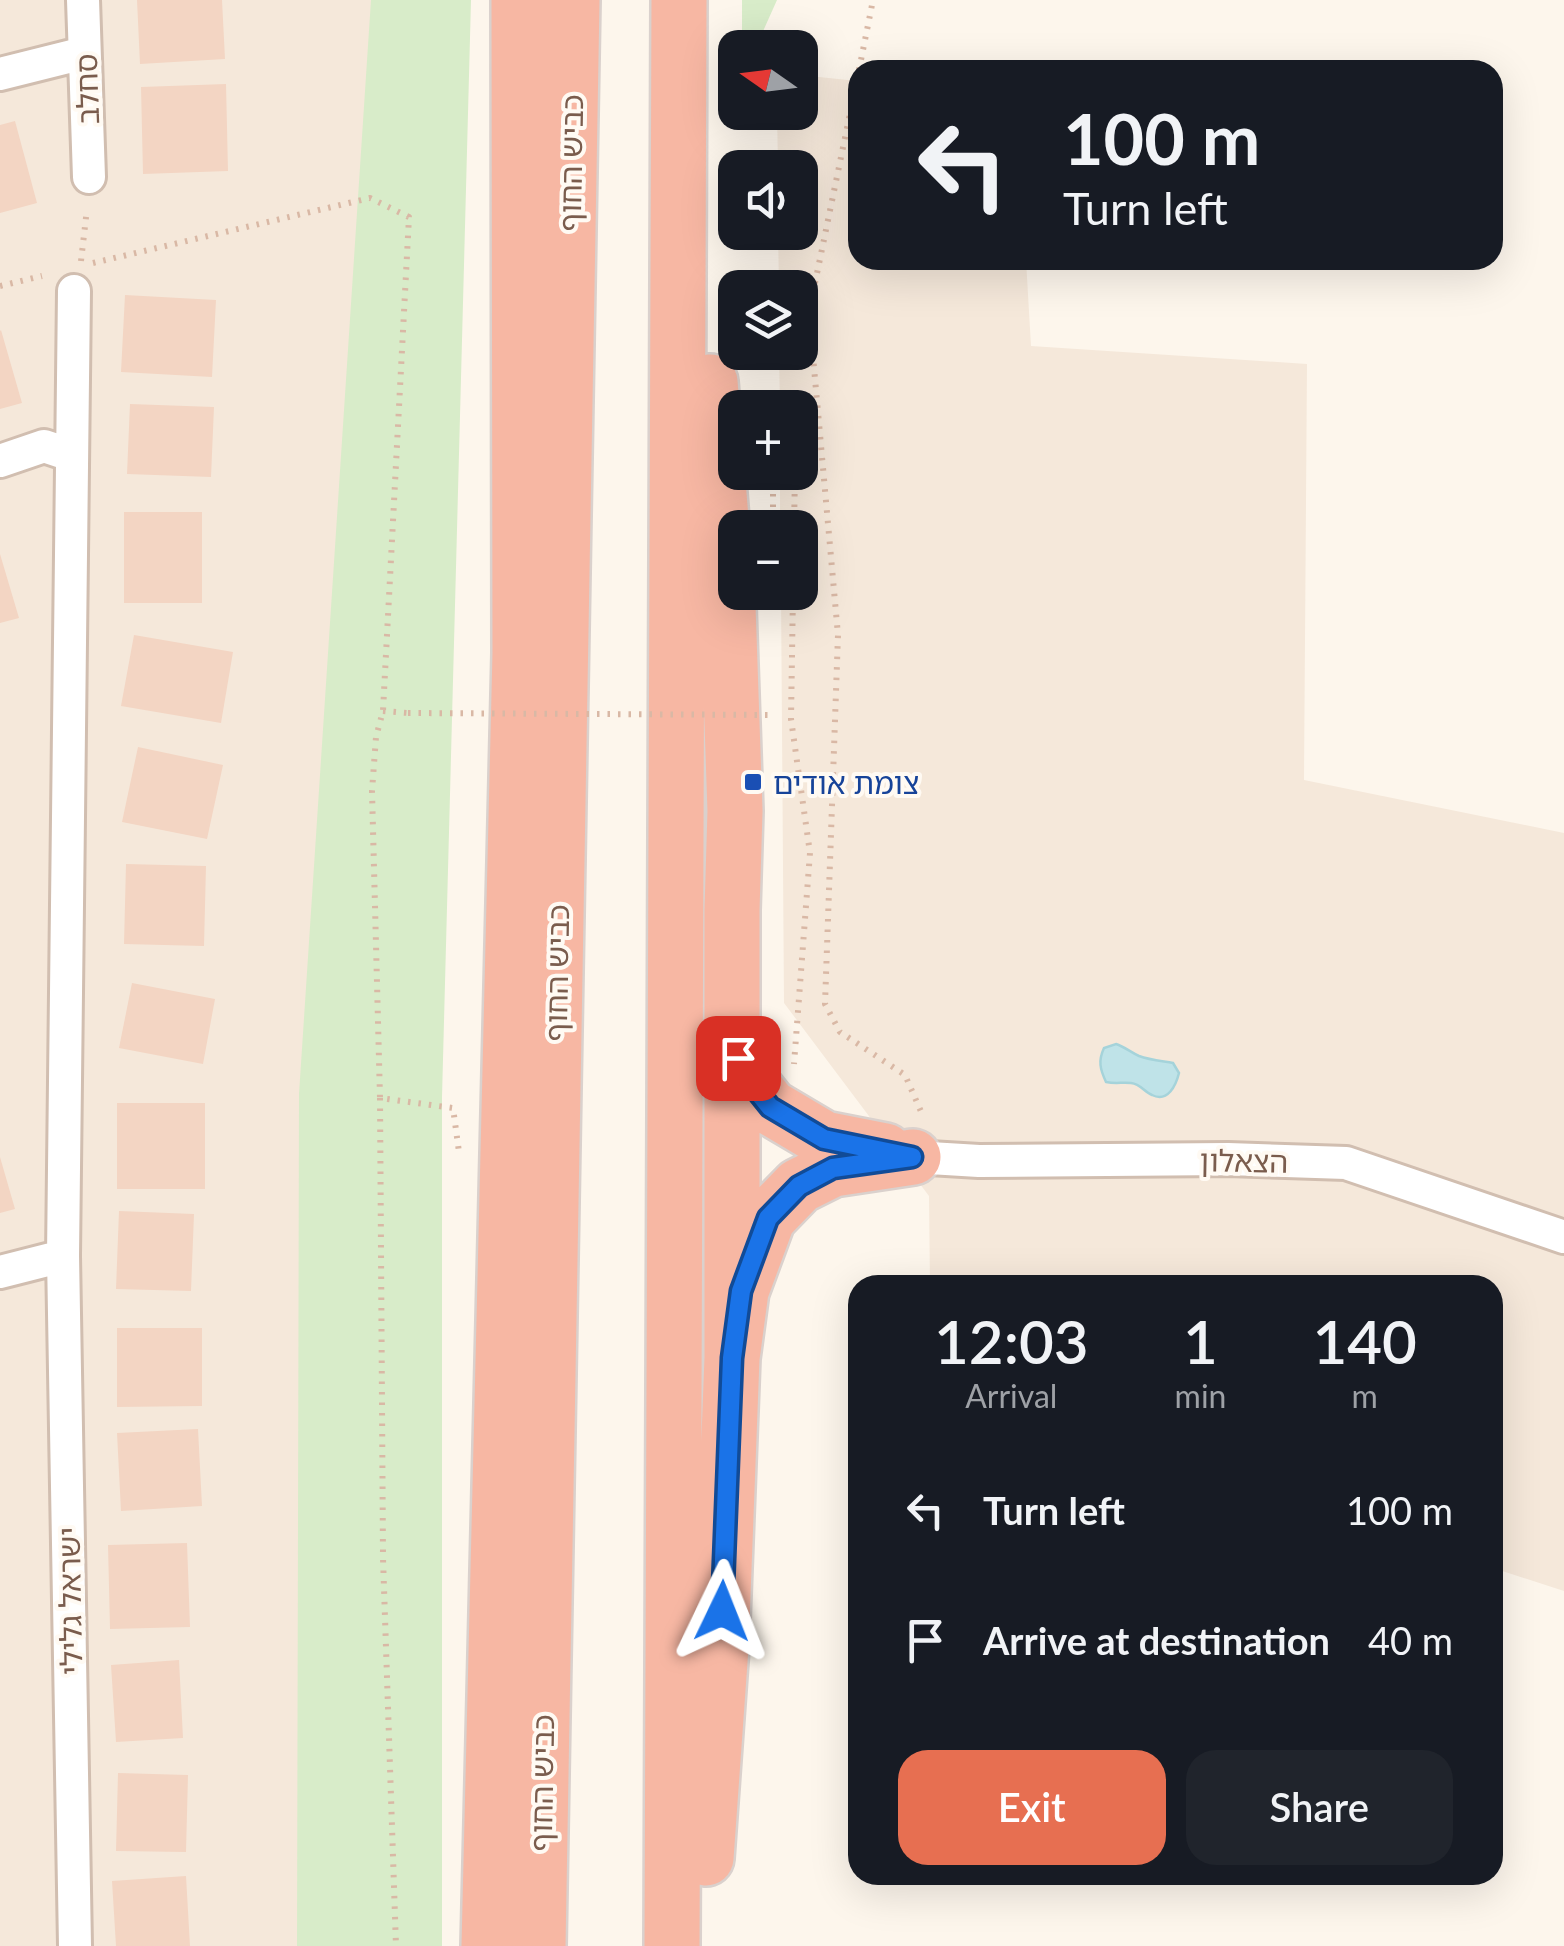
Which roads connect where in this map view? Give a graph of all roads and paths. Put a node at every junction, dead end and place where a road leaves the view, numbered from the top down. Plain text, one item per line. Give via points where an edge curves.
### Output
1 (84, 0) edge
2 (519, 0) edge
3 (572, 0) edge
4 (873, 0) edge
5 (680, 13) edge
6 (84, 53) junction
7 (861, 60) edge
8 (0, 74) edge
9 (848, 122) edge
10 (89, 177) joint
11 (77, 279) junction
12 (0, 286) edge
13 (72, 456) junction
14 (0, 460) edge
15 (793, 610) edge
16 (383, 711) junction
17 (772, 715) dead end
18 (732, 1032) junction
19 (794, 1064) dead end
20 (380, 1098) junction
21 (453, 1108) dead end
22 (927, 1158) junction
23 (1564, 1237) edge
24 (64, 1256) junction
25 (0, 1272) edge
26 (732, 1358) junction
27 (75, 1946) edge
28 (396, 1946) edge
29 (489, 1946) edge
30 (538, 1946) edge
31 (672, 1946) edge
32 (700, 1946) edge

1 - 6 street, סחלב
2 - 29 highway via 520,653
3 - 30 highway, כביש החוף
4 - 7 path
5 - 18 highway via 728,606
5 - 31 highway
6 - 8 street
6 - 10 street, סחלב
9 - 22 path via 809,312 838,635 825,1004 840,1032 905,1076
10 - 11 path
11 - 12 path
11 - 13 street, ישראל גלילי
11 - 16 path via 370,198 409,218
13 - 14 street via 44,446
13 - 24 street, ישראל גלילי
15 - 19 path via 790,719 810,853
16 - 17 path, bridge
16 - 20 path via 372,792
18 - 22 highway via 746,1077 770,1107 824,1139
18 - 26 highway
20 - 21 path
20 - 28 path via 382,1558
22 - 23 street, הצאלון via 1346,1163
22 - 26 highway via 833,1168 799,1186 768,1218 741,1291
24 - 25 street
24 - 27 street, ישראל גלילי
26 - 32 highway

